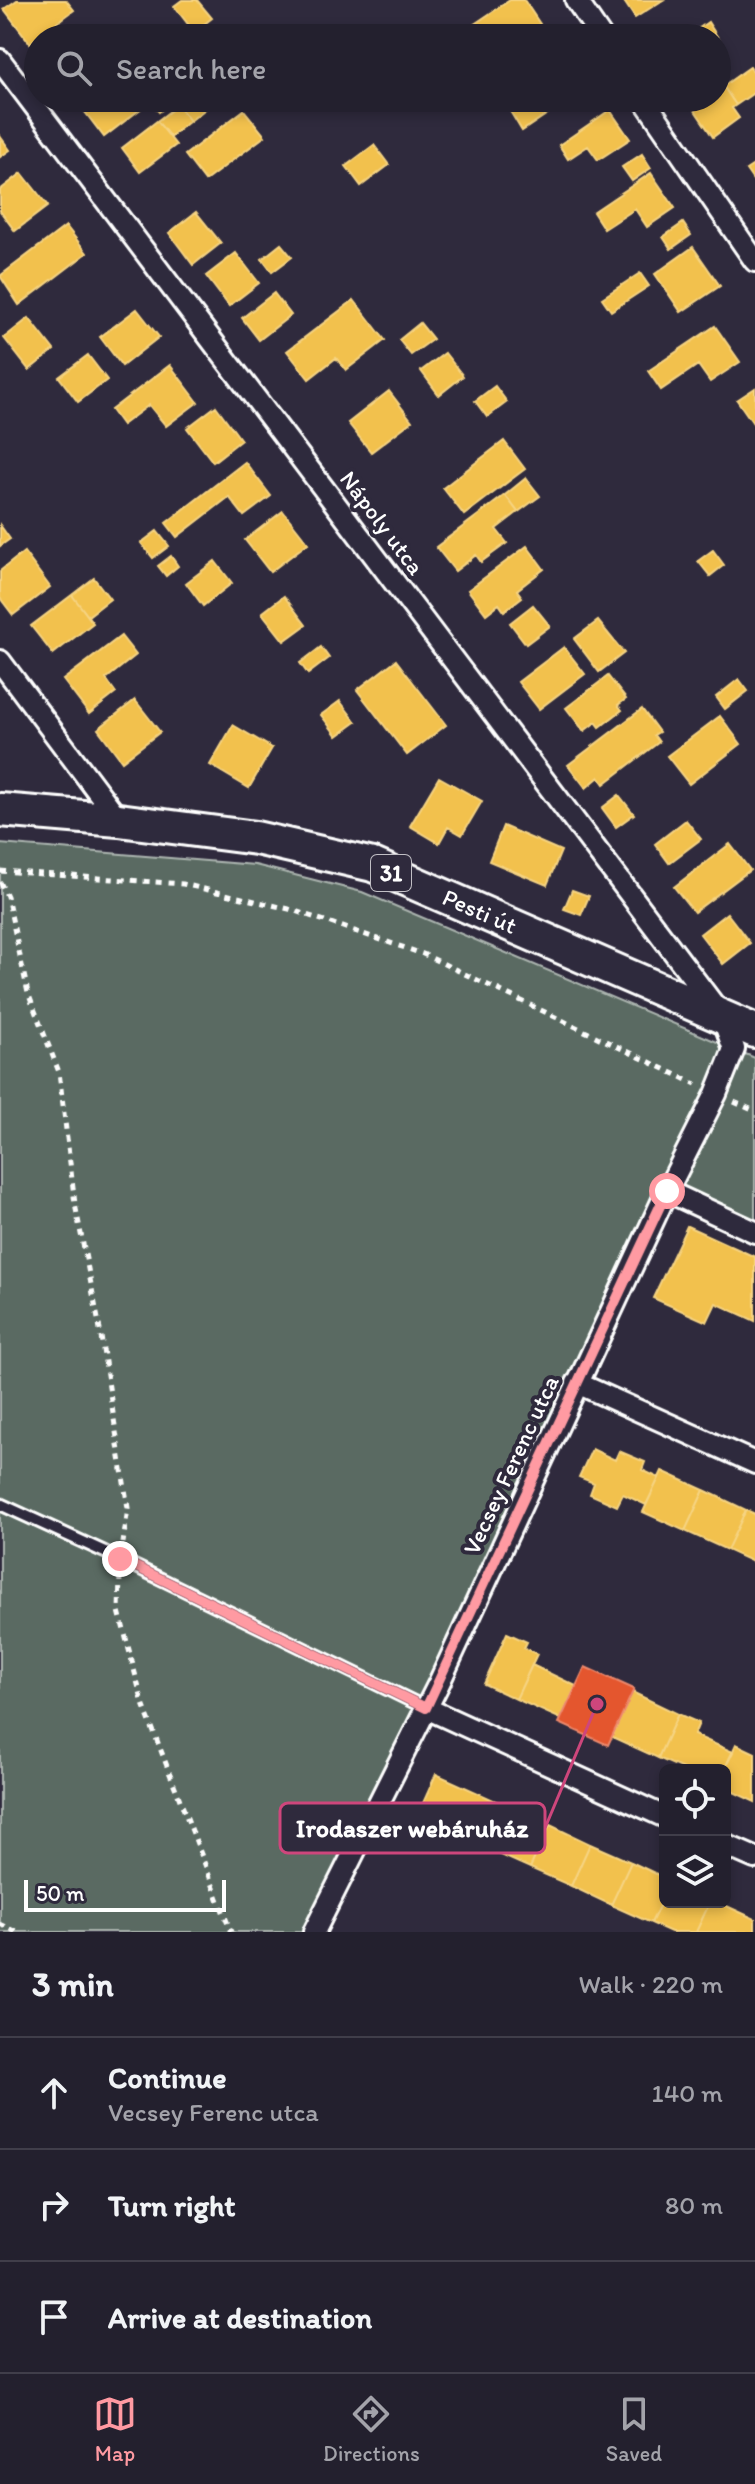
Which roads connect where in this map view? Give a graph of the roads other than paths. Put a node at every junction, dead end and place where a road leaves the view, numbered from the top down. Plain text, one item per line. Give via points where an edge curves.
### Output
1 (576, 0) edge
2 (592, 24) edge
3 (0, 60) edge
4 (24, 92) edge
5 (39, 112) edge
6 (653, 112) edge
7 (755, 261) edge
8 (0, 661) edge
9 (0, 810) edge
10 (119, 820) junction
11 (722, 1016) junction
12 (755, 1031) edge
13 (667, 1191) junction
14 (755, 1232) edge
15 (577, 1383) junction
16 (755, 1463) edge
17 (0, 1504) edge
18 (426, 1708) junction
19 (659, 1814) edge
20 (731, 1848) edge
21 (755, 1858) edge
22 (314, 1932) edge

1 - 2 street
3 - 4 street, Nápoly utca
5 - 11 street, Nápoly utca
6 - 7 street
8 - 10 street
9 - 10 main road, Pesti út / 31
10 - 11 main road, Pesti út / 31 via 256,838 373,865
11 - 12 main road, Pesti út / 31
11 - 13 street, Vecsey Ferenc utca via 734,1049
13 - 14 street
13 - 15 street, Vecsey Ferenc utca
15 - 16 street
15 - 18 street, Vecsey Ferenc utca
17 - 18 lane
18 - 19 street
18 - 22 street, Vecsey Ferenc utca
20 - 21 street

